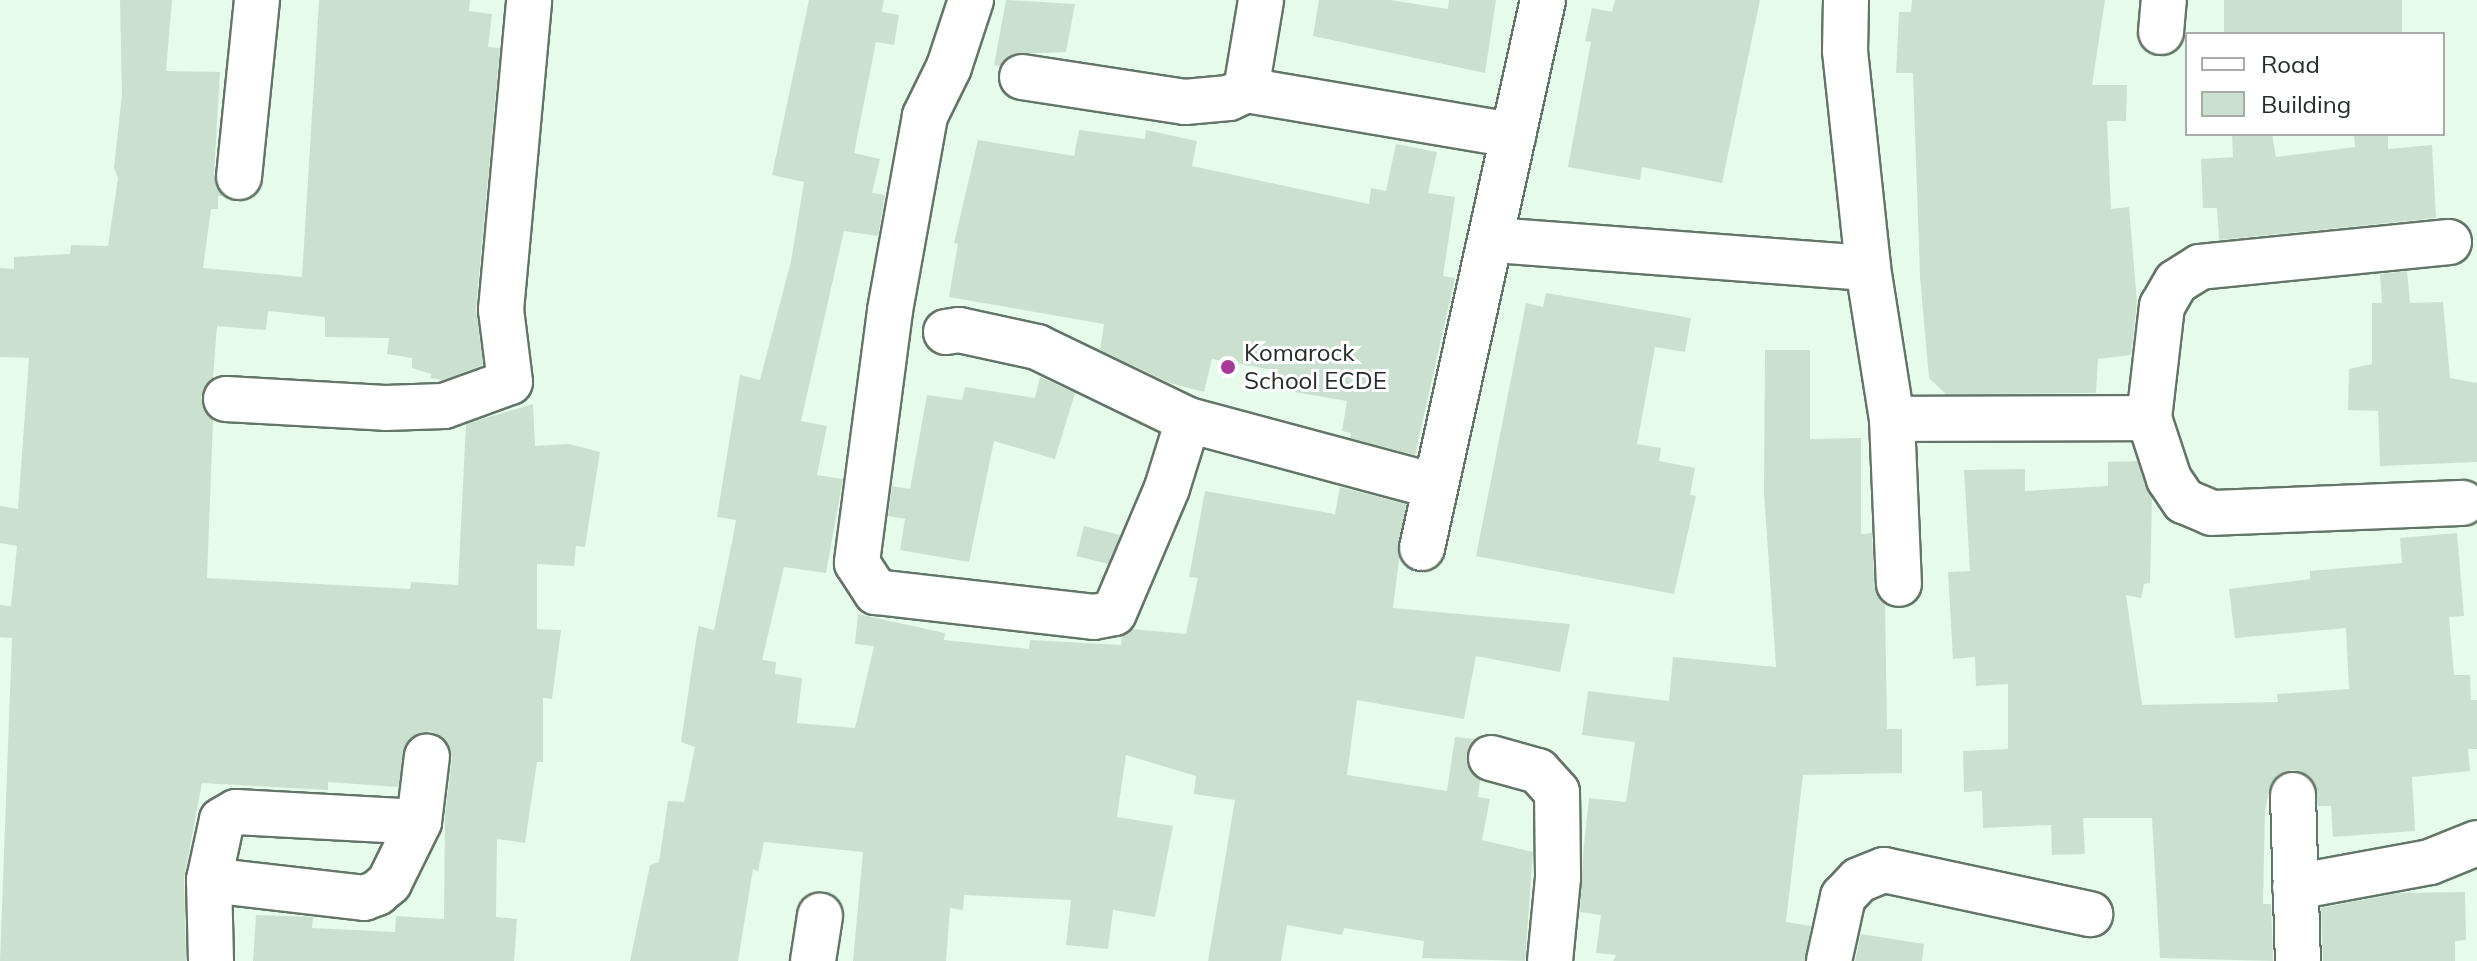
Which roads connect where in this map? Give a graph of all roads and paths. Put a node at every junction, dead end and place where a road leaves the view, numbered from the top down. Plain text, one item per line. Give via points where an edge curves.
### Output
1 (257, 0) edge
2 (529, 0) edge
3 (971, 0) edge
4 (1261, 0) edge
5 (1543, 0) edge
6 (1846, 0) edge
7 (1022, 77) dead end
8 (1246, 90) junction
9 (1513, 135) junction
10 (239, 177) dead end
11 (1494, 240) junction
12 (2449, 242) dead end
13 (1868, 268) junction
14 (946, 332) dead end
15 (226, 399) dead end
16 (2149, 418) junction
17 (1892, 419) junction
18 (1188, 420) junction
19 (1434, 486) junction
20 (2463, 503) dead end
21 (1422, 548) dead end
22 (1899, 584) dead end
23 (427, 756) dead end
24 (1491, 758) dead end
25 (2293, 795) dead end
26 (419, 822) junction
27 (2477, 843) edge
28 (209, 880) junction
29 (2295, 887) junction
30 (2090, 914) dead end
31 (820, 916) dead end
32 (211, 961) edge
33 (813, 961) edge
34 (1550, 961) edge
35 (1829, 961) edge
36 (2298, 961) edge

1 - 10 street
2 - 15 street via 501,310 510,382 444,406
3 - 18 street via 949,67 925,116 890,311 857,563 876,592 1094,617 1114,613 1167,488
4 - 8 street
5 - 9 street
6 - 13 street via 1845,51
7 - 8 street via 1185,102 1229,98
8 - 9 street
9 - 11 street
11 - 13 street
11 - 19 street
12 - 16 street via 2200,267 2176,282 2162,306
13 - 17 street
14 - 18 street via 959,330 1037,347
16 - 17 street
16 - 20 street via 2169,479 2184,501 2212,513
17 - 22 street
18 - 19 street
19 - 21 street
23 - 26 street
24 - 34 street via 1538,771 1557,792 1558,878
25 - 29 street
26 - 28 street via 389,883 364,898
26 - 28 street via 236,812 222,820 215,837
27 - 29 street via 2430,862
28 - 32 street
29 - 36 street
30 - 35 street via 1884,870 1859,880 1843,897
31 - 33 street

